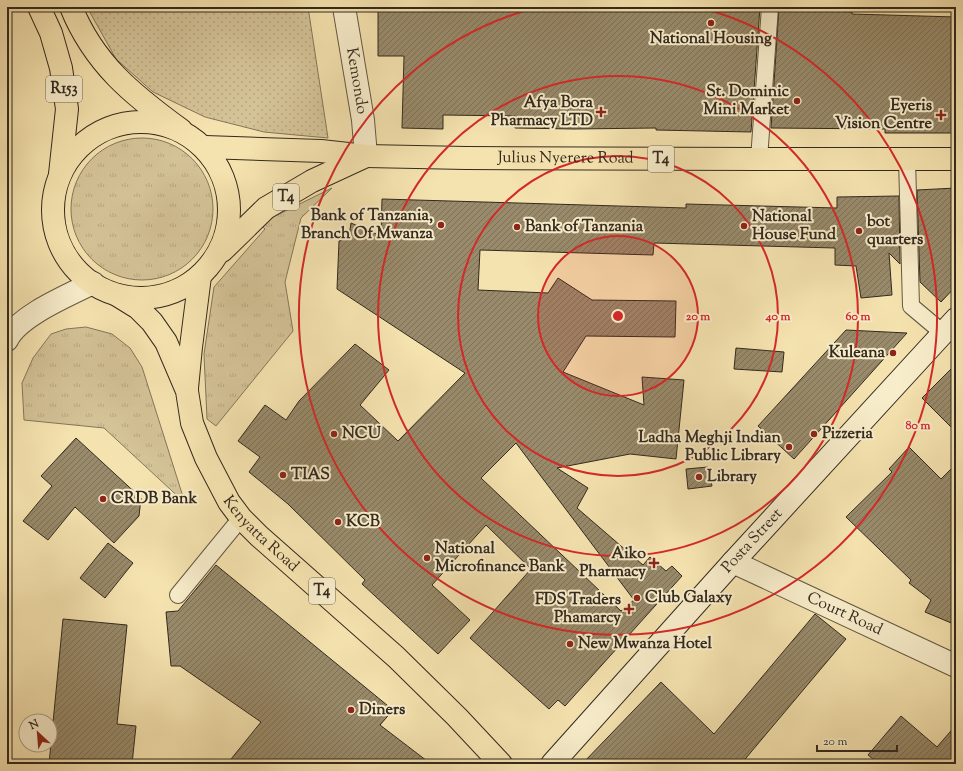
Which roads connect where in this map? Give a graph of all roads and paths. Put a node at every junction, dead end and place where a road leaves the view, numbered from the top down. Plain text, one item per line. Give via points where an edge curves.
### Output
1 (39, 7) edge
2 (71, 7) edge
3 (344, 7) edge
4 (770, 7) edge
5 (181, 130) junction
6 (205, 148) junction
7 (366, 156) junction
8 (759, 159) junction
9 (907, 159) junction
10 (956, 159) edge
11 (60, 174) junction
12 (217, 256) junction
13 (200, 276) junction
14 (93, 283) junction
15 (117, 295) junction
16 (950, 326) edge
17 (8, 334) edge
18 (187, 391) junction
19 (241, 518) junction
20 (733, 562) junction
21 (178, 595) dead end
22 (956, 666) edge
23 (501, 764) edge
24 (552, 764) edge

1 - 11 main road, R153 via 51,33 61,68 67,110
2 - 5 main road via 100,59 133,94
3 - 7 main road, Kemondo via 363,120
4 - 8 lane
5 - 6 main road
5 - 11 main road via 140,121 106,128 77,148
6 - 7 main road, Julius Nyerere Road / T4 via 321,151
6 - 12 main road via 222,172 230,202 228,231
7 - 8 main road, Julius Nyerere Road / T4
7 - 12 main road, Julius Nyerere Road / T4 via 266,208
8 - 9 main road, Julius Nyerere Road / T4
9 - 10 main road, Julius Nyerere Road / T4
9 - 16 lane via 911,306
11 - 14 main road via 52,204 56,235 70,263
12 - 13 main road
13 - 15 main road via 173,292 142,298
13 - 18 main road, Kenyatta Road / T4
14 - 15 main road
14 - 17 main road via 26,319
15 - 18 main road, Kenyatta Road / T4 via 138,308 152,322 166,342
16 - 20 main road, Posta Street
18 - 19 main road, Kenyatta Road / T4 via 192,423 206,458 229,502
19 - 21 lane
19 - 23 main road, Kenyatta Road / T4 via 396,657
20 - 22 main road, Court Road
20 - 24 main road, Posta Street

